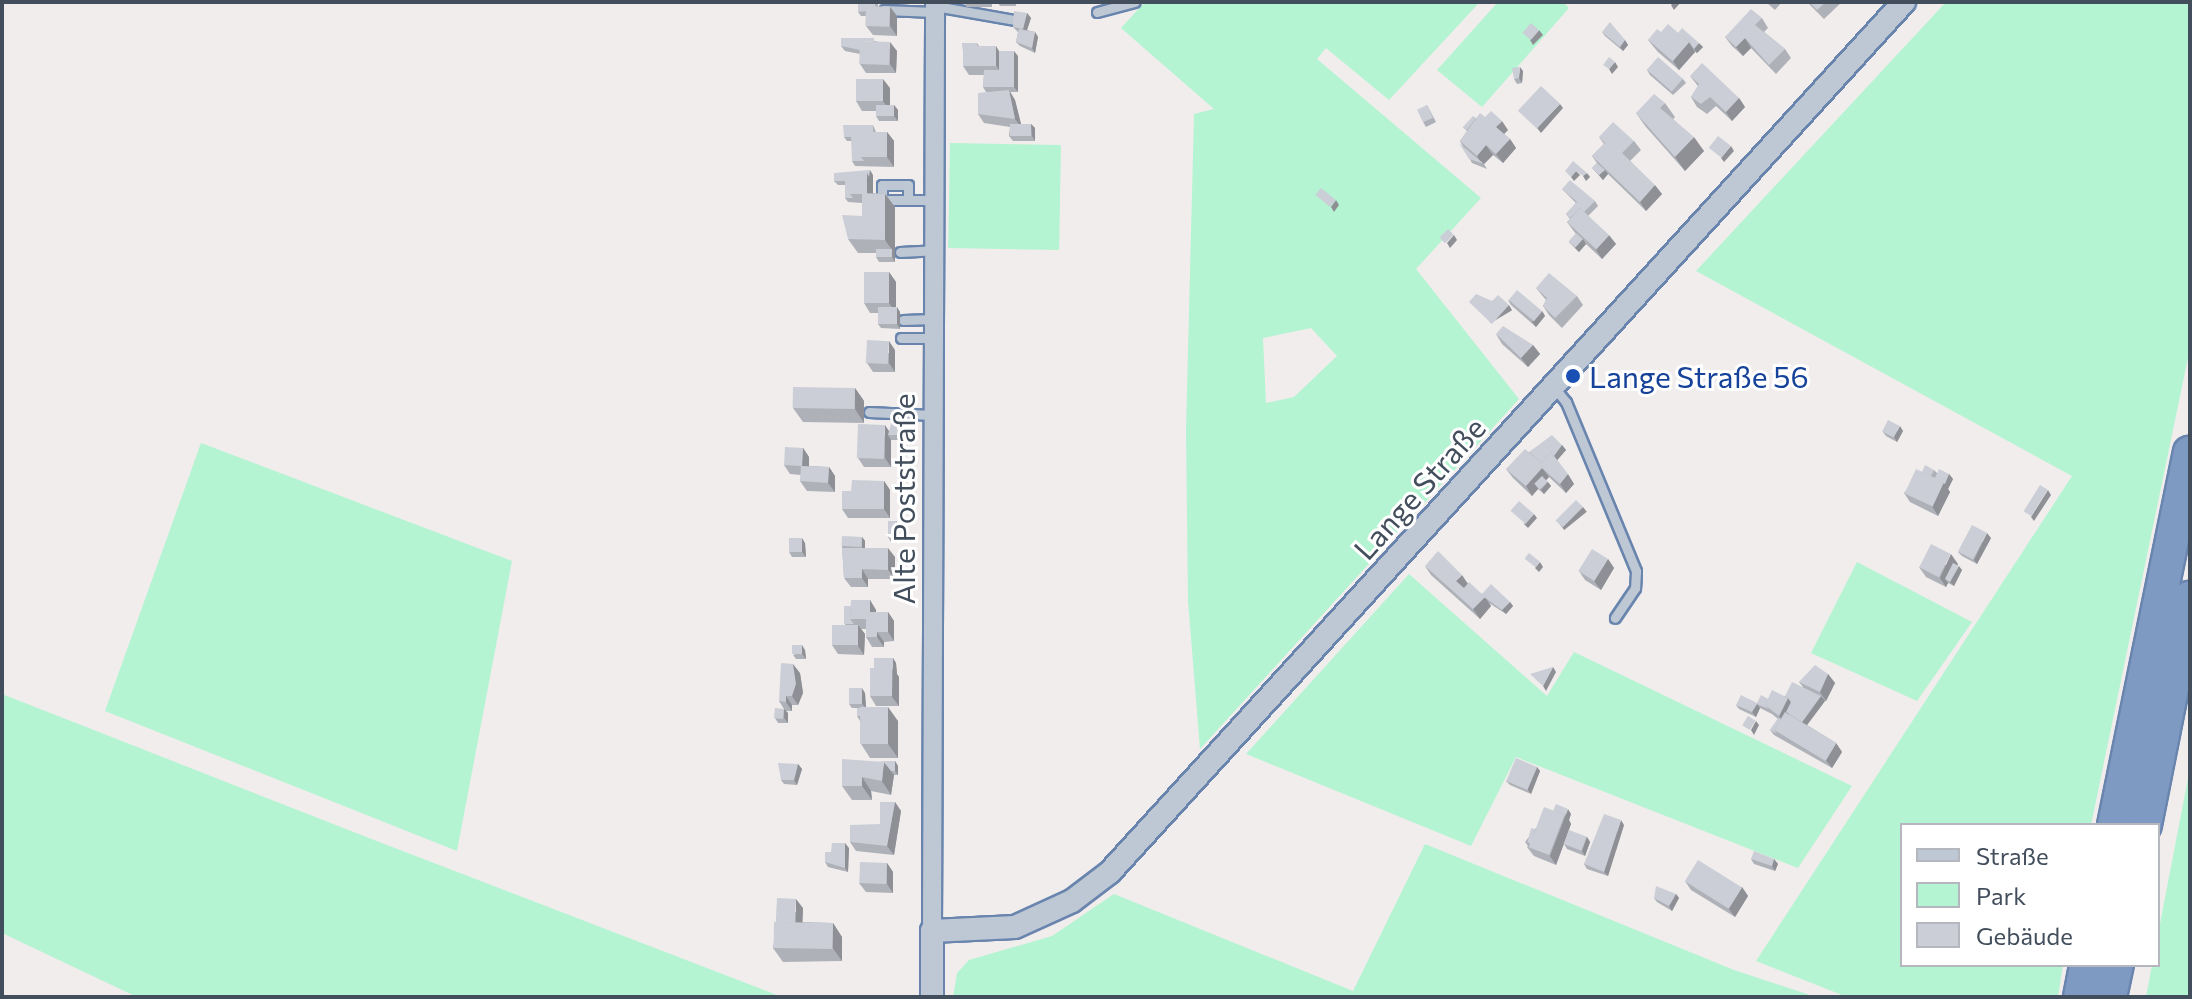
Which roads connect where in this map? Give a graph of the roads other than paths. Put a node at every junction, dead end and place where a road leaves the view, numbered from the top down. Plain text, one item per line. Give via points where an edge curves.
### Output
1 (1135, 2) edge
2 (1904, 2) edge
3 (935, 7) edge
4 (884, 10) edge
5 (1097, 12) dead end
6 (1014, 20) edge
7 (908, 200) dead end
8 (934, 200) junction
9 (934, 250) junction
10 (900, 252) dead end
11 (903, 320) dead end
12 (934, 329) junction
13 (901, 338) dead end
14 (1553, 386) junction
15 (869, 412) dead end
16 (933, 415) junction
17 (2190, 453) edge
18 (2190, 597) edge
19 (1615, 618) dead end
20 (2114, 823) edge
21 (2145, 823) edge
22 (932, 931) junction
23 (2086, 967) edge
24 (2117, 967) edge
25 (932, 997) edge
26 (2080, 997) edge
27 (2110, 997) edge

1 - 5 lane
2 - 14 street, Lange Straße
3 - 4 lane
3 - 6 lane
3 - 8 street, Alte Poststraße
7 - 8 lane
8 - 9 street, Alte Poststraße
9 - 10 lane
9 - 12 street, Alte Poststraße
11 - 12 lane
12 - 13 lane
12 - 16 street, Alte Poststraße
14 - 19 lane via 1566,402 1636,571 1635,588
14 - 22 street, Lange Straße via 1110,872 1072,901 1015,927
15 - 16 lane
16 - 22 street, Alte Poststraße
17 - 20 highway
18 - 21 highway
22 - 25 street, Alte Poststraße
23 - 26 highway
24 - 27 highway

